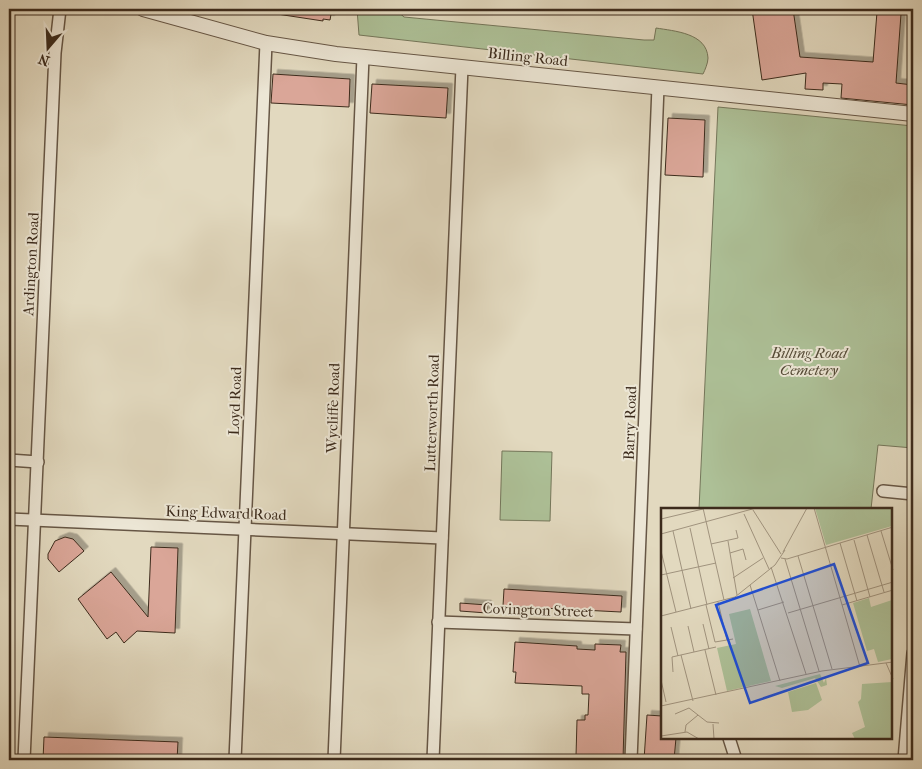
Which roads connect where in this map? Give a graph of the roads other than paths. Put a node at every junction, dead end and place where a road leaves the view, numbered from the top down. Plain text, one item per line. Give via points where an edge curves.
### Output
1 (60, 9) edge
2 (143, 9) edge
3 (266, 43) junction
4 (363, 57) junction
5 (462, 67) junction
6 (658, 87) junction
7 (913, 114) edge
8 (9, 460) edge
9 (38, 462) junction
10 (883, 491) dead end
11 (913, 494) edge
12 (9, 519) edge
13 (35, 520) junction
14 (245, 529) junction
15 (343, 533) junction
16 (442, 538) junction
17 (438, 622) junction
18 (636, 629) junction
19 (913, 653) edge
20 (729, 739) edge
21 (24, 760) edge
22 (235, 760) edge
23 (334, 760) edge
24 (433, 760) edge
25 (630, 760) edge
26 (736, 760) edge
27 (904, 760) edge

1 - 9 street, Ardington Road
2 - 3 street, Billing Road
3 - 4 street, Billing Road
3 - 14 street, Loyd Road
4 - 5 street, Billing Road
4 - 15 street, Wycliffe Road
5 - 6 street, Billing Road
5 - 16 street, Lutterworth Road
6 - 7 street, Billing Road
6 - 18 street, Barry Road
8 - 9 street
9 - 13 street, Ardington Road
10 - 11 street
12 - 13 street, King Edward Road
13 - 14 street, King Edward Road
13 - 21 street, Ardington Road
14 - 15 street, King Edward Road
14 - 22 street, Loyd Road
15 - 16 street, King Edward Road
15 - 23 street, Wycliffe Road
16 - 17 street, Lutterworth Road
17 - 18 street, Covington Street
17 - 24 street, Lutterworth Road
18 - 25 street, Barry Road
19 - 27 street
20 - 26 street

